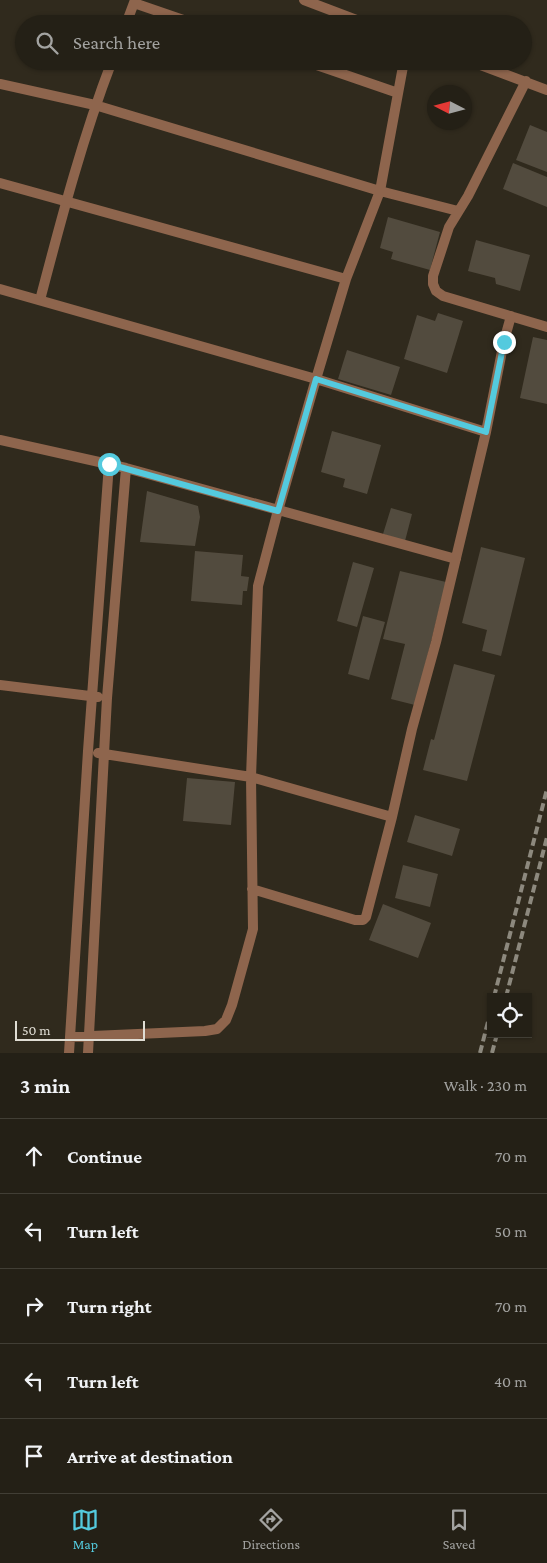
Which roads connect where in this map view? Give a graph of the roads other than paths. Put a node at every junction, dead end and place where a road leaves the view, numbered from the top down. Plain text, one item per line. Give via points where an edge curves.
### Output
1 (304, 0) edge
2 (135, 2) edge
3 (130, 15) edge
4 (170, 15) edge
5 (343, 15) edge
6 (108, 70) edge
7 (331, 70) edge
8 (402, 70) edge
9 (495, 70) edge
10 (526, 81) junction
11 (0, 84) edge
12 (547, 90) edge
13 (398, 93) junction
14 (95, 104) junction
15 (0, 183) edge
16 (380, 191) junction
17 (65, 202) junction
18 (458, 212) junction
19 (346, 279) junction
20 (0, 289) edge
21 (40, 300) junction
22 (511, 316) junction
23 (547, 327) edge
24 (316, 379) junction
25 (486, 432) junction
26 (0, 440) edge
27 (109, 464) junction
28 (126, 468) junction
29 (278, 511) junction
30 (456, 559) junction
31 (0, 685) edge
32 (92, 696) junction
33 (107, 698) junction
34 (88, 751) junction
35 (104, 754) junction
36 (250, 777) junction
37 (392, 818) junction
38 (252, 890) junction
39 (89, 1036) junction
40 (70, 1037) junction
41 (69, 1053) edge
42 (88, 1053) edge

1 - 5 street
2 - 3 street
2 - 4 street
6 - 14 street
7 - 13 street
8 - 13 street
9 - 10 street
10 - 12 street
10 - 18 street
11 - 14 street
13 - 16 street
14 - 16 street
14 - 17 street
15 - 17 street
16 - 18 street
16 - 19 street
17 - 19 street
17 - 21 street
18 - 22 street via 449,227 433,276 436,291 443,296
19 - 24 street
20 - 21 street
21 - 24 street
22 - 23 street
22 - 25 street
24 - 25 street
24 - 29 street
25 - 30 street
26 - 27 street
27 - 28 street
27 - 32 street
28 - 29 street
28 - 33 street
29 - 30 street
29 - 36 street via 258,586
30 - 37 street
31 - 32 street
32 - 33 street
32 - 34 street
33 - 35 street
34 - 35 street
34 - 40 street
35 - 36 street
35 - 39 street
36 - 37 street
36 - 38 street
37 - 38 street via 369,909 363,920
38 - 39 street via 252,930 232,1006 226,1020 216,1029
39 - 40 street
39 - 42 street
40 - 41 street

